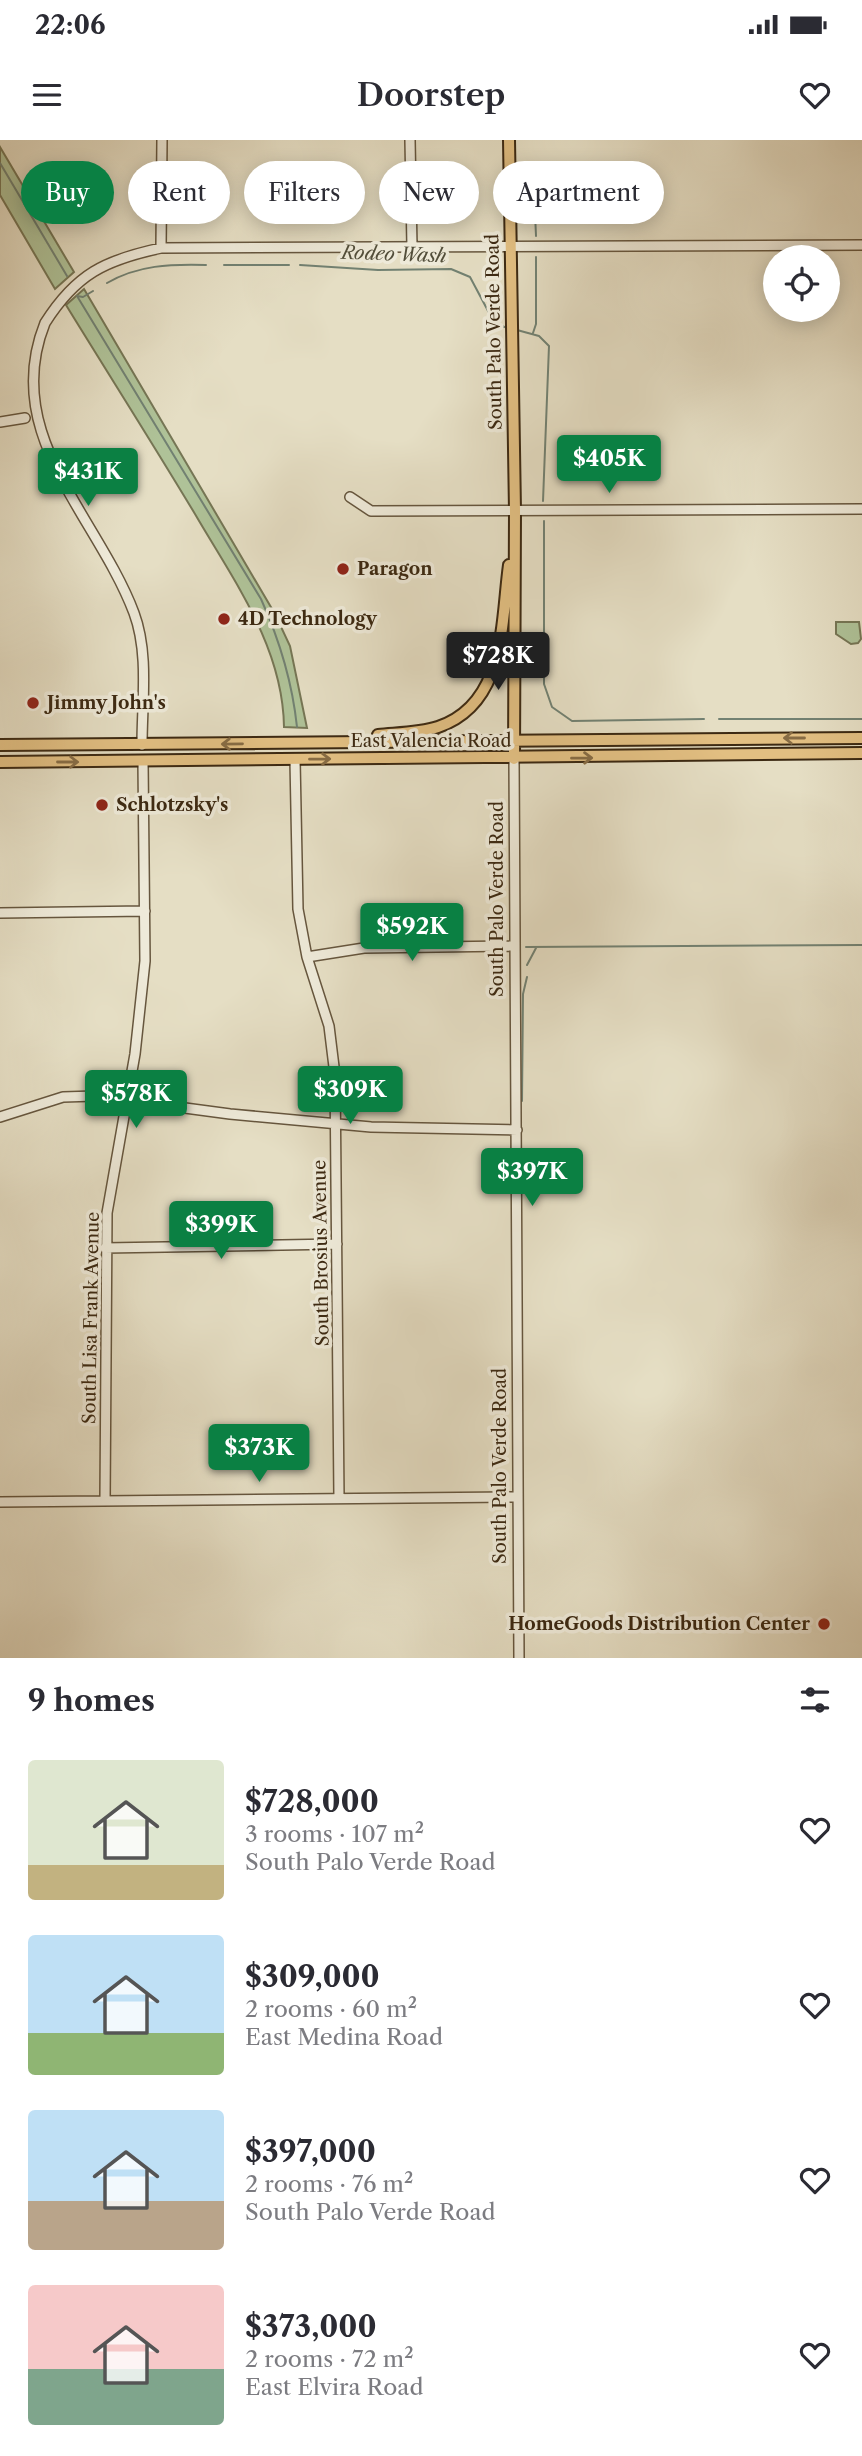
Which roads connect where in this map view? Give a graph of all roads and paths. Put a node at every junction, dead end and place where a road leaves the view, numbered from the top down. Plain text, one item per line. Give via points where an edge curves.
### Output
1 (162, 140) edge
2 (410, 140) edge
3 (509, 140) edge
4 (862, 245) edge
5 (412, 247) junction
6 (510, 247) junction
7 (161, 248) junction
8 (25, 418) junction
9 (0, 422) edge
10 (30, 430) dead end
11 (34, 443) dead end
12 (351, 497) dead end
13 (862, 509) edge
14 (515, 511) junction
15 (515, 524) junction
16 (862, 738) edge
17 (514, 740) junction
18 (325, 742) junction
19 (142, 745) junction
20 (0, 746) edge
21 (862, 753) edge
22 (513, 759) junction
23 (295, 760) junction
24 (142, 761) junction
25 (0, 762) edge
26 (145, 911) junction
27 (0, 912) edge
28 (514, 946) junction
29 (307, 957) junction
30 (126, 1100) junction
31 (0, 1117) edge
32 (335, 1125) junction
33 (517, 1130) junction
34 (337, 1244) junction
35 (105, 1248) junction
36 (518, 1497) junction
37 (339, 1498) junction
38 (105, 1501) junction
39 (0, 1502) edge
40 (520, 1658) edge

1 - 7 street
2 - 5 street
3 - 6 main road, South Palo Verde Road
4 - 6 street
5 - 6 street
5 - 7 street
6 - 14 main road, South Palo Verde Road
7 - 8 street via 122,257 89,274 62,296 38,335 24,378
8 - 9 street
8 - 10 street
11 - 19 street via 54,484 133,611 142,649
12 - 14 street via 371,511
13 - 14 street
14 - 15 main road, South Palo Verde Road
15 - 17 main road, South Palo Verde Road
15 - 18 main road via 497,662 481,697 453,721 438,727
16 -> 17 main road, East Valencia Road
17 - 18 main road, East Valencia Road
17 - 22 main road, South Palo Verde Road
18 -> 19 main road, East Valencia Road
19 - 20 main road, East Valencia Road
19 - 24 main road
22 -> 21 main road, East Valencia Road
23 -> 22 main road, East Valencia Road
22 - 28 street, South Palo Verde Road
23 - 24 main road, East Valencia Road
23 - 29 street, South Brosius Avenue via 298,909
25 -> 24 main road, East Valencia Road
24 - 26 street, South Lisa Frank Avenue
26 - 27 street
26 - 30 street, South Lisa Frank Avenue via 141,1006
28 - 29 street via 364,948
28 - 33 street, South Palo Verde Road
29 - 32 street, South Brosius Avenue via 329,1026
30 - 31 street via 63,1097
30 - 32 street
30 - 35 street, South Lisa Frank Avenue
32 - 33 street
32 - 34 street, South Brosius Avenue
33 - 36 street, South Palo Verde Road
34 - 35 street
34 - 37 street, South Brosius Avenue
35 - 38 street, South Lisa Frank Avenue
36 - 37 street
36 - 40 street, South Palo Verde Road
37 - 38 street
38 - 39 street

